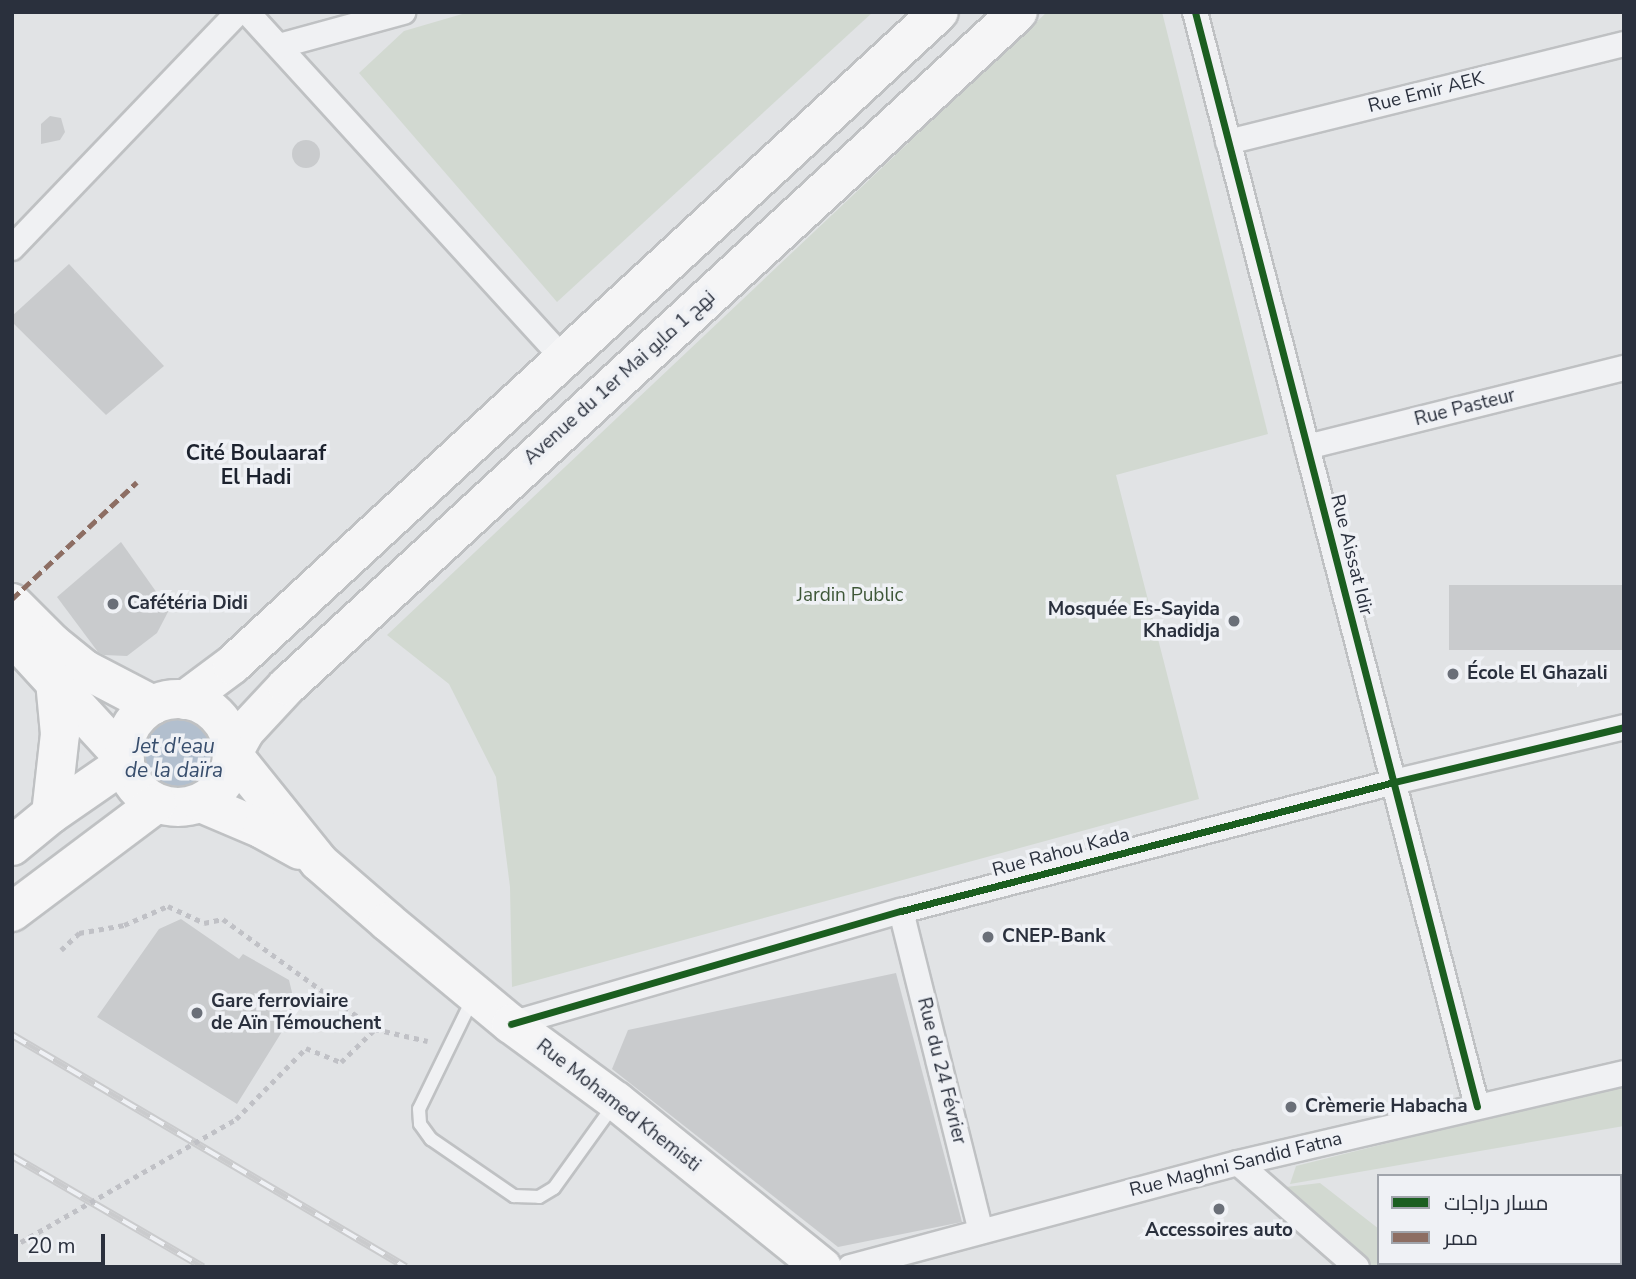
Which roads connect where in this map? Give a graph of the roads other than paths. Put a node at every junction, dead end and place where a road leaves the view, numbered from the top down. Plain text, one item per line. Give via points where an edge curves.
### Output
1 (238, 12) edge
2 (247, 12) edge
3 (402, 12) edge
4 (939, 12) edge
5 (1018, 12) edge
6 (1195, 12) edge
7 (1624, 44) edge
8 (279, 46) junction
9 (1228, 142) junction
10 (12, 248) edge
11 (564, 359) junction
12 (1624, 368) edge
13 (1307, 447) junction
14 (12, 603) edge
15 (12, 636) edge
16 (55, 681) junction
17 (169, 702) junction
18 (1624, 727) edge
19 (233, 754) junction
20 (125, 761) junction
21 (1394, 782) junction
22 (157, 803) junction
23 (201, 803) junction
24 (51, 814) junction
25 (12, 846) edge
26 (319, 862) junction
27 (901, 911) junction
28 (12, 912) edge
29 (475, 995) junction
30 (511, 1024) junction
31 (1624, 1073) edge
32 (616, 1101) junction
33 (1477, 1106) junction
34 (1238, 1163) junction
35 (981, 1231) junction
36 (822, 1267) edge
37 (850, 1267) edge
38 (1357, 1267) edge

1 - 10 street
2 - 8 street
3 - 8 street
4 - 11 main road
5 - 19 main road, Avenue du 1er Mai نهج 1 مايو via 287,686 245,731
6 - 9 street, Rue Aissat Idir
7 - 9 street, Rue Emir AEK
8 - 11 street
9 - 13 street, Rue Aissat Idir
11 - 17 main road via 232,665
12 - 13 street, Rue Pasteur
13 - 21 street, Rue Aissat Idir
14 - 17 main road via 84,669
15 - 16 main road
16 - 20 main road
16 - 24 main road via 59,761
17 - 19 main road via 213,712 230,738
17 - 20 main road via 130,728
18 - 21 street, Rue Rahou Kada
19 - 23 main road via 223,784
19 - 26 main road, Rue Mohamed Khemisti
20 - 22 main road via 136,787
20 - 24 main road
21 - 27 street, Rue Rahou Kada
21 - 33 street, Rue Aissat Idir
22 - 23 main road via 171,807
22 - 28 main road
23 - 26 main road, Rue Mohamed Khemisti via 262,829
24 - 25 main road
26 - 29 main road, Rue Mohamed Khemisti
27 - 30 street, Rue Rahou Kada
27 - 35 street, Rue du 24 Février
29 - 30 main road, Rue Mohamed Khemisti
29 - 32 lane via 419,1110 420,1124 431,1139 514,1196 539,1197 554,1188
30 - 32 main road, Rue Mohamed Khemisti
31 - 33 street, Rue Maghni Sandid Fatna
32 - 36 main road, Rue Mohamed Khemisti
33 - 34 street, Rue Maghni Sandid Fatna
34 - 35 street, Rue Maghni Sandid Fatna
34 - 38 street
35 - 37 street, Rue Maghni Sandid Fatna

